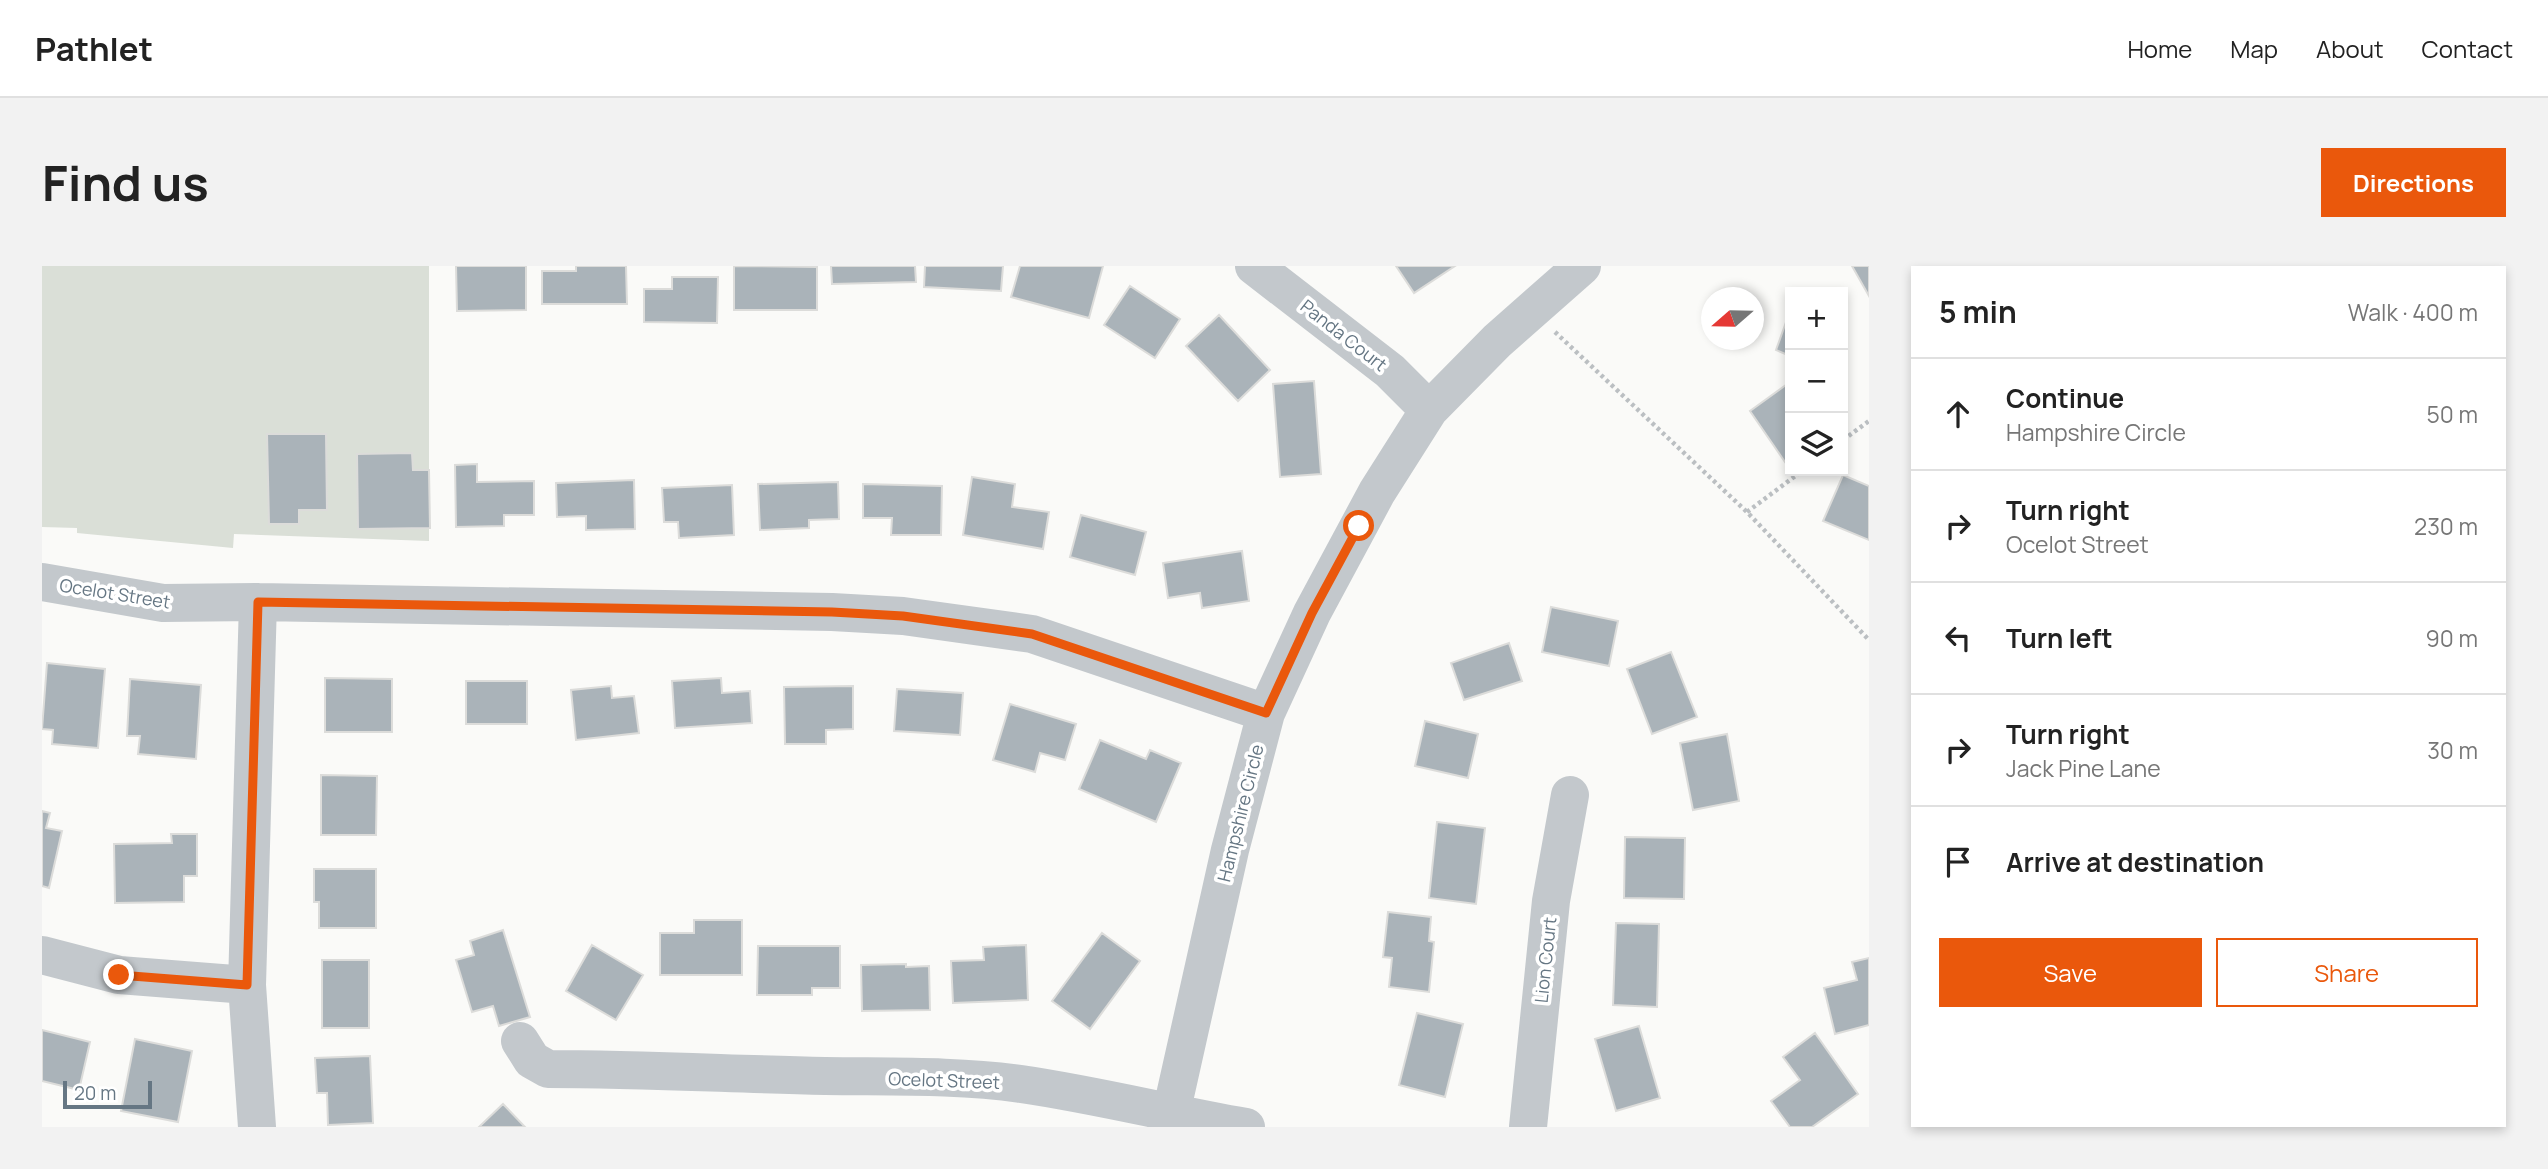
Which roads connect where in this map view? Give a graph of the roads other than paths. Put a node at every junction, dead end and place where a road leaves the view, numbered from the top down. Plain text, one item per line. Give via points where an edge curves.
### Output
1 (1254, 266) edge
2 (1582, 266) edge
3 (1429, 410) junction
4 (42, 582) edge
5 (258, 602) junction
6 (1266, 713) junction
7 (1570, 795) dead end
8 (42, 955) edge
9 (247, 985) junction
10 (520, 1041) dead end
11 (1170, 1120) edge
12 (257, 1127) edge
13 (1246, 1127) edge
14 (1528, 1127) edge

1 - 3 street, Panda Court via 1390,371
2 - 3 street, Hampshire Circle via 1497,341
3 - 6 street, Hampshire Circle via 1340,558
4 - 5 street, Ocelot Street via 163,603
5 - 6 street, Ocelot Street via 903,616 1032,634
5 - 9 street
6 - 11 street, Hampshire Circle via 1230,850
7 - 14 street, Lion Court via 1551,901
8 - 9 street via 119,975
9 - 12 street
10 - 11 street, Ocelot Street via 532,1060 548,1069 667,1069 1019,1083 1123,1101
11 - 13 street, Ocelot Street

